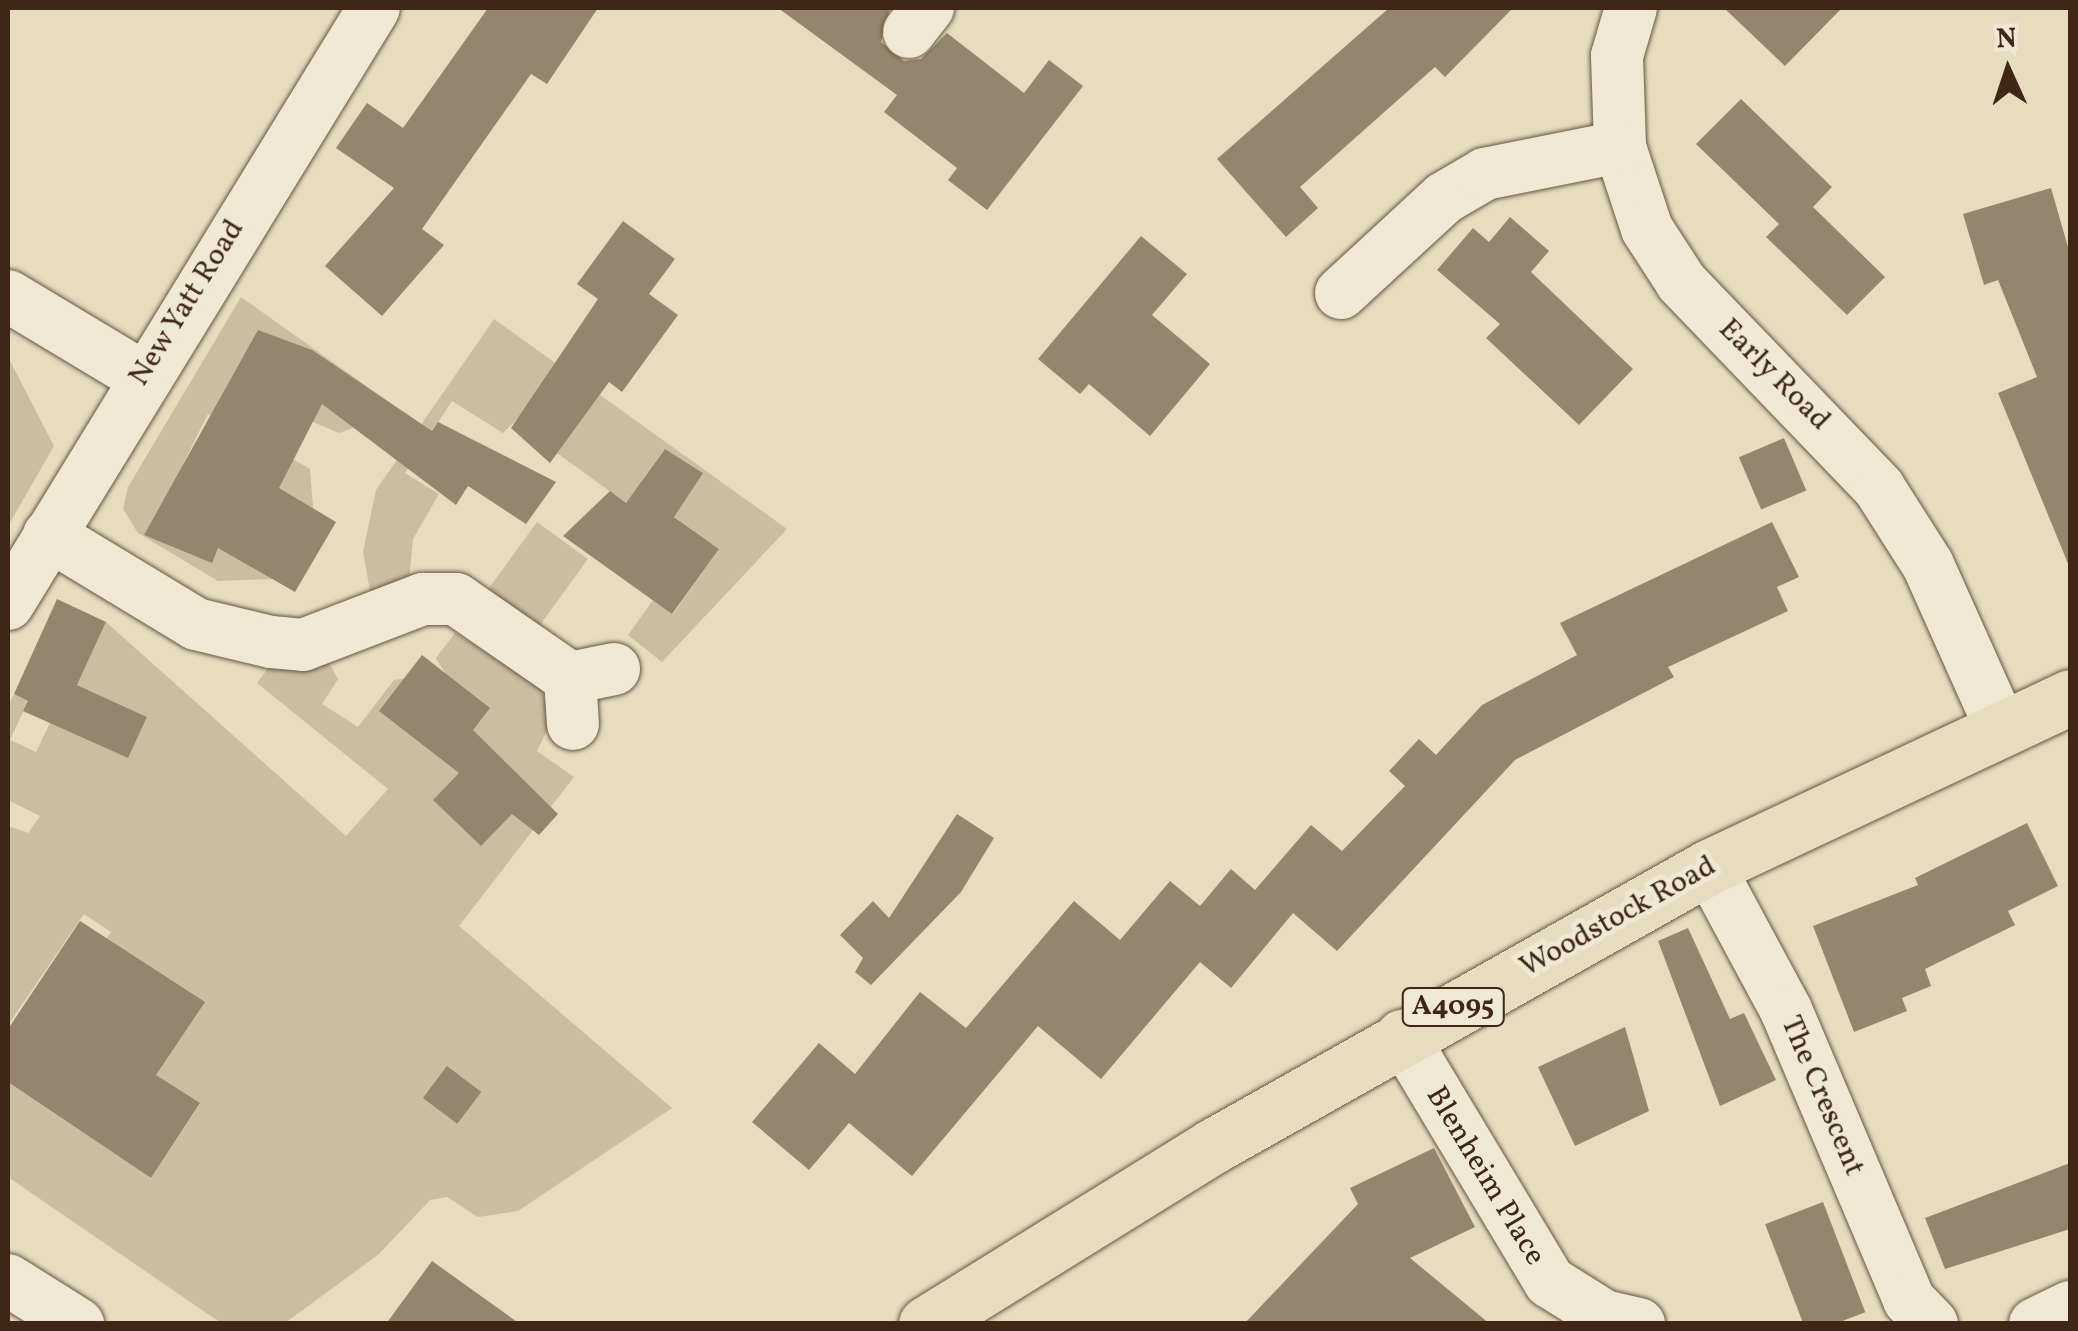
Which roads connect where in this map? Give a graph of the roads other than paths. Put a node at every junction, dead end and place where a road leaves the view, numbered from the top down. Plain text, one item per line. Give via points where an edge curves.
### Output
1 (374, 8) edge
2 (1631, 8) edge
3 (1620, 147) junction
4 (1340, 293) dead end
5 (8, 296) edge
6 (141, 376) junction
7 (48, 536) junction
8 (8, 604) edge
9 (586, 690) dead end
10 (2070, 698) edge
11 (2000, 726) junction
12 (1709, 866) junction
13 (1402, 1036) junction
14 (8, 1280) edge
15 (2070, 1307) edge
16 (78, 1324) edge
17 (926, 1324) edge
18 (1638, 1324) edge
19 (1932, 1324) edge
20 (2035, 1324) edge

1 - 6 street, New Yatt Road
2 - 3 street, Early Road via 1617,56
3 - 4 street via 1485,174 1444,198
3 - 11 street, Early Road via 1647,229 1682,283 1879,488 1928,565
5 - 6 street
6 - 7 street, New Yatt Road
7 - 8 street, New Yatt Road
7 - 9 street via 196,624 271,642 303,645 423,599 456,599
10 - 11 main road, Woodstock Road / A4095
11 - 12 main road, Woodstock Road / A4095
12 - 13 main road, Woodstock Road / A4095
12 - 19 street, The Crescent via 1786,1010 1908,1300
13 - 17 main road, Woodstock Road / A4095
13 - 18 street, Blenheim Place via 1550,1282 1604,1316
14 - 16 street
15 - 20 street

